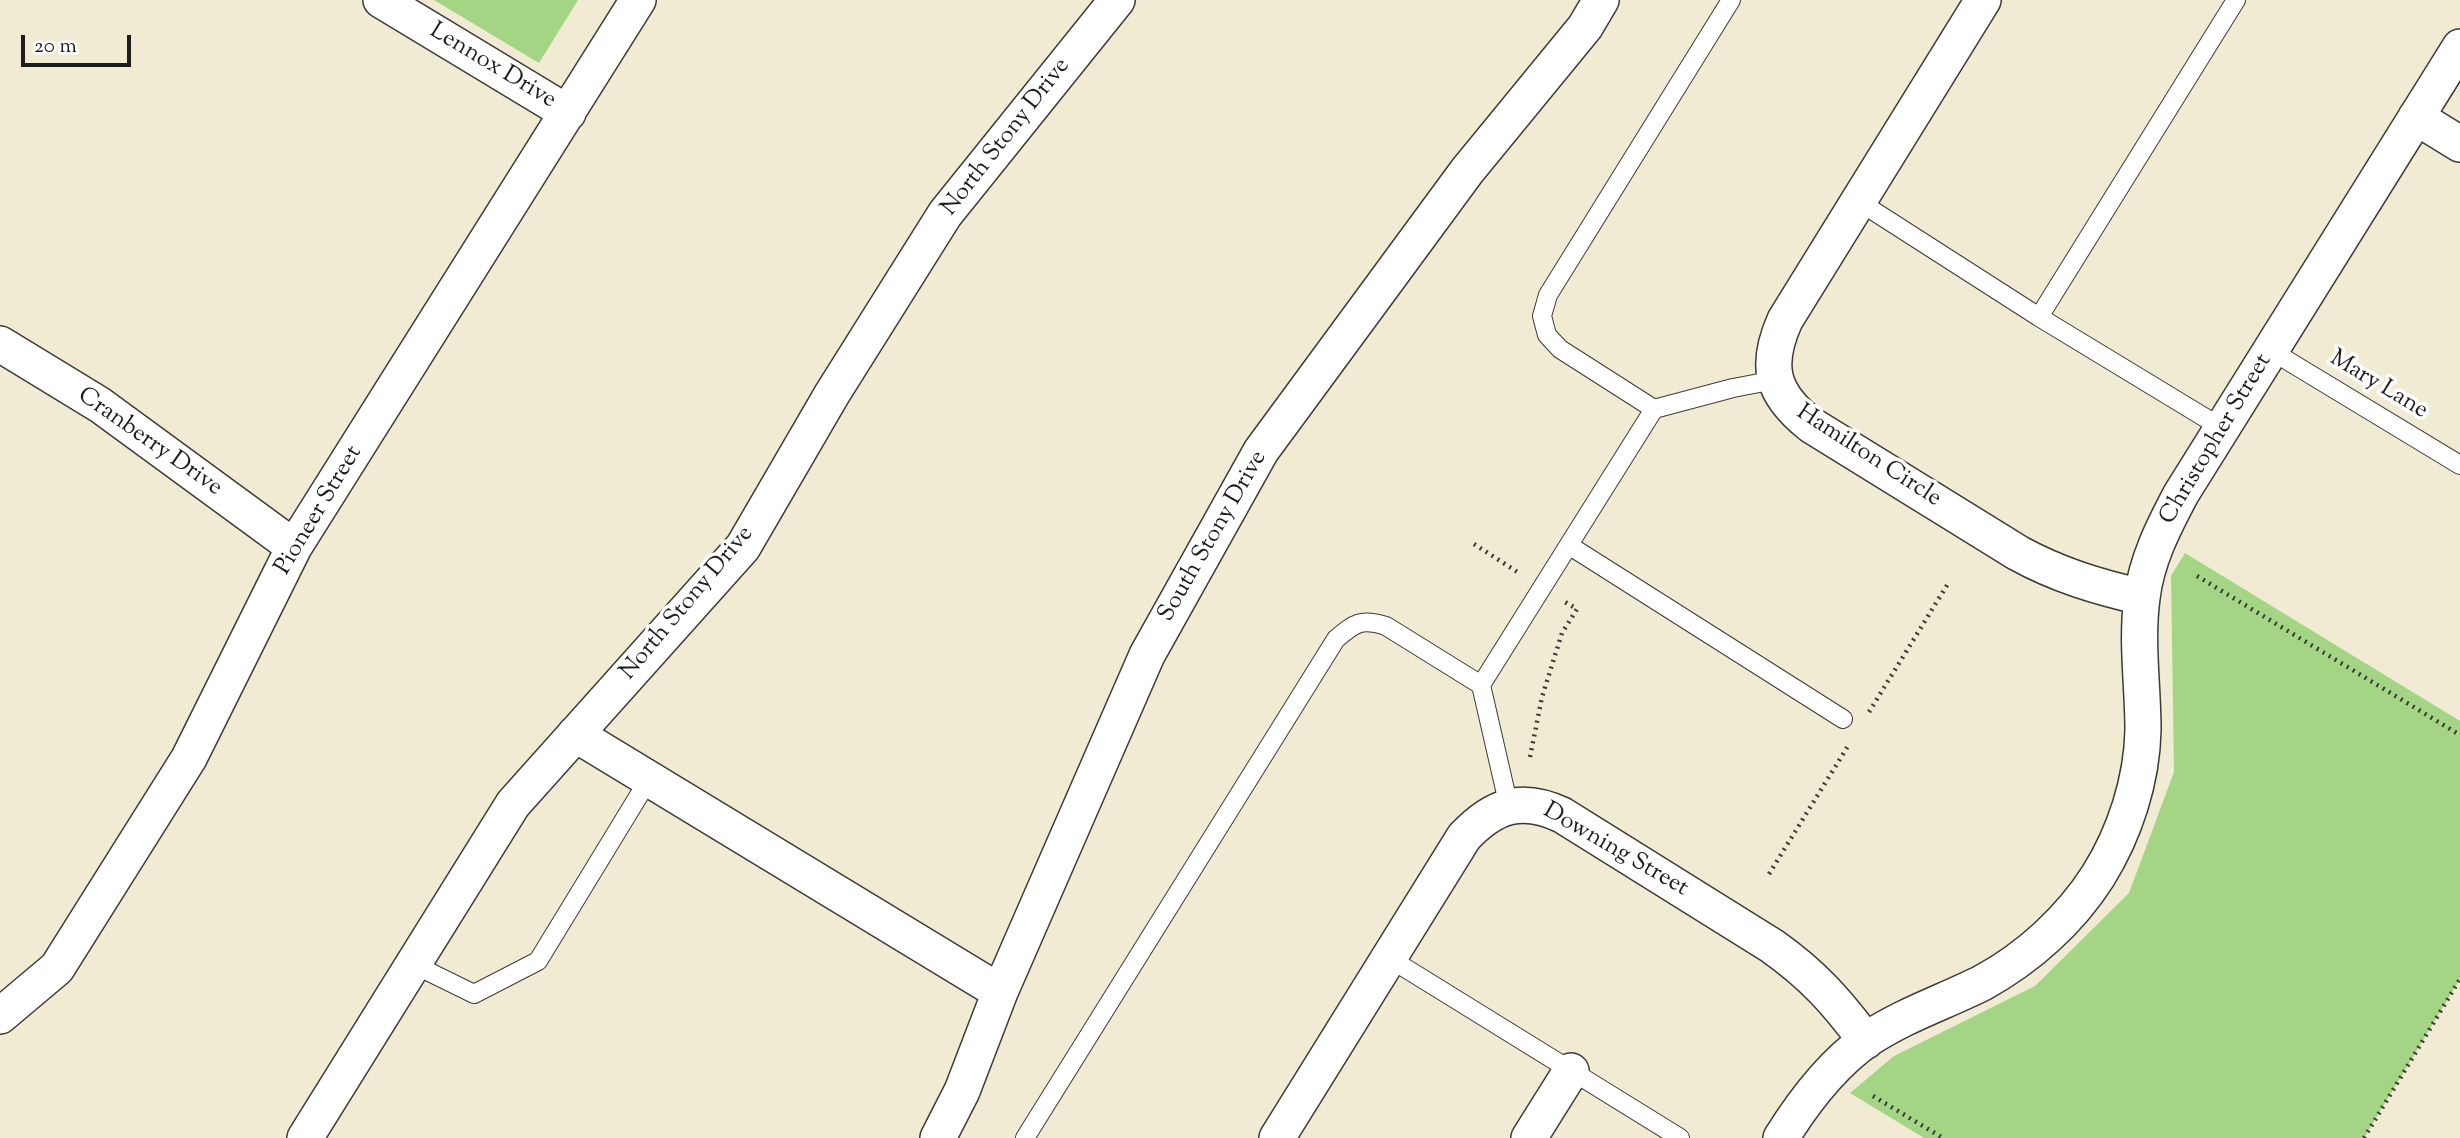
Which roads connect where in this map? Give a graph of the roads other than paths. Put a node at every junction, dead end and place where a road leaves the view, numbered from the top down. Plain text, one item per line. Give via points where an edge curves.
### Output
1 (381, 0) edge
2 (638, 0) edge
3 (1116, 0) edge
4 (1601, 0) edge
5 (1731, 0) edge
6 (1983, 0) edge
7 (2236, 0) edge
8 (2460, 47) edge
9 (568, 113) junction
10 (2416, 117) junction
11 (2460, 144) edge
12 (1858, 201) junction
13 (2039, 317) junction
14 (0, 344) edge
15 (2270, 350) junction
16 (1775, 380) junction
17 (1654, 409) junction
18 (2222, 428) junction
19 (2460, 465) edge
20 (294, 547) junction
21 (1570, 547) junction
22 (2142, 597) junction
23 (1481, 685) junction
24 (1843, 719) dead end
25 (575, 734) junction
26 (649, 779) junction
27 (1509, 807) junction
28 (1389, 958) junction
29 (413, 964) junction
30 (1000, 992) junction
31 (4, 1002) edge
32 (1866, 1041) junction
33 (1571, 1071) junction
34 (305, 1138) edge
35 (938, 1138) edge
36 (1025, 1138) edge
37 (1278, 1138) edge
38 (1529, 1138) edge
39 (1680, 1138) edge
40 (1781, 1138) edge

1 - 9 street, Lennox Drive
2 - 9 street, Pioneer Street
3 - 25 street, North Stony Drive via 945,214 743,547
4 - 30 street, South Stony Drive via 1585,27 1467,170 1261,451 1147,655
5 - 17 lane via 1548,295 1542,316 1547,334 1560,349
6 - 12 street
7 - 13 lane
8 - 10 street, Christopher Street
9 - 20 street, Pioneer Street
10 - 11 street
10 - 15 street, Christopher Street
12 - 13 lane
12 - 16 street via 1776,339
13 - 18 lane
14 - 20 street, Cranberry Drive via 100,405
15 - 18 street, Christopher Street
15 - 19 lane, Mary Lane
16 - 17 lane
16 - 22 street, Hamilton Circle via 1793,411 1811,425 2018,554 2074,579
17 - 21 lane
18 - 22 street, Christopher Street via 2163,528
20 - 31 street, Pioneer Street via 189,758 57,968
21 - 23 lane
21 - 24 lane
22 - 32 street, Christopher Street via 2139,767 2117,841 2098,876 2064,919 2016,962
23 - 27 lane
23 - 36 lane via 1386,626 1369,621 1352,625 1336,639
25 - 26 street
25 - 29 street, North Stony Drive via 513,804
26 - 29 lane via 538,961 474,994
26 - 30 street
27 - 28 street, Downing Street via 1494,811 1464,837
27 - 32 street, Downing Street via 1530,804 1562,815 1772,946 1822,987
28 - 33 lane
28 - 37 street, Downing Street
29 - 34 street, North Stony Drive
30 - 35 street, South Stony Drive via 962,1091
32 - 40 street, Christopher Street via 1814,1090
33 - 38 street
33 - 39 lane

